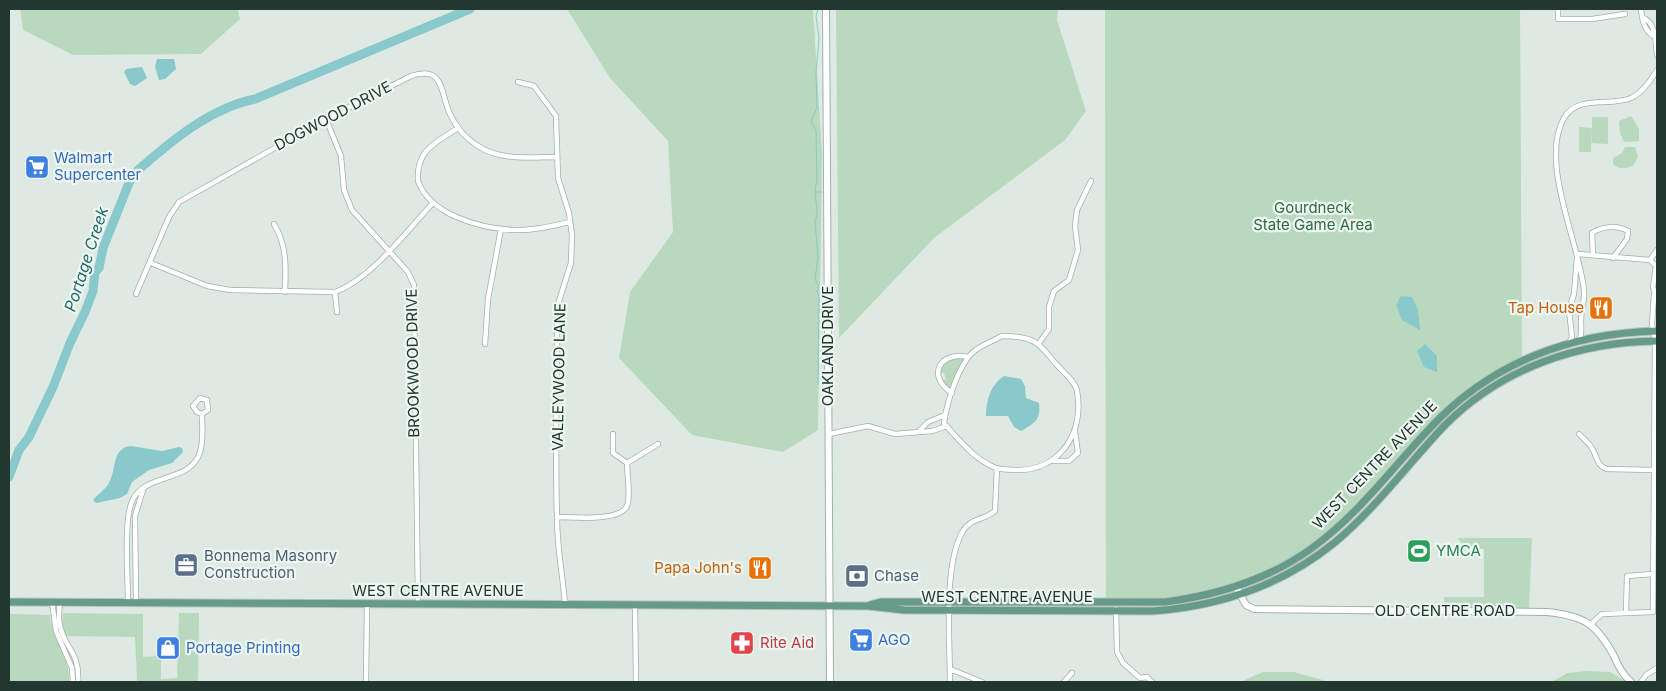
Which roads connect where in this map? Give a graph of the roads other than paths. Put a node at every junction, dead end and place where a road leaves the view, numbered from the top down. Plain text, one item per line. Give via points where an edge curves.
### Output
1 (826, 9) edge
2 (1558, 9) edge
3 (1641, 9) edge
4 (1625, 14) dead end
5 (1657, 55) edge
6 (1657, 70) edge
7 (518, 82) dead end
8 (326, 119) junction
9 (458, 128) junction
10 (557, 157) junction
11 (1090, 181) dead end
12 (432, 204) junction
13 (570, 222) junction
14 (274, 224) dead end
15 (501, 229) junction
16 (389, 250) junction
17 (1657, 250) edge
18 (1578, 254) junction
19 (1593, 255) junction
20 (1613, 258) junction
21 (1650, 260) junction
22 (151, 263) junction
23 (1657, 266) edge
24 (285, 292) junction
25 (335, 292) junction
26 (136, 294) dead end
27 (1654, 295) junction
28 (1657, 301) edge
29 (337, 312) dead end
30 (1656, 329) edge
31 (1580, 340) junction
32 (1656, 341) edge
33 (1039, 343) junction
34 (1569, 343) junction
35 (485, 344) dead end
36 (968, 357) junction
37 (952, 393) junction
38 (202, 414) dead end
39 (945, 415) junction
40 (946, 426) junction
41 (920, 430) junction
42 (1075, 430) junction
43 (613, 434) dead end
44 (829, 434) junction
45 (1579, 434) dead end
46 (658, 444) dead end
47 (1054, 461) junction
48 (627, 463) junction
49 (997, 468) junction
50 (1654, 470) junction
51 (144, 489) junction
52 (556, 517) junction
53 (128, 522) junction
54 (135, 522) junction
55 (1656, 538) edge
56 (128, 554) junction
57 (135, 554) junction
58 (1653, 574) junction
59 (1236, 588) junction
60 (1240, 596) junction
61 (9, 602) edge
62 (56, 602) junction
63 (132, 602) junction
64 (950, 602) junction
65 (1116, 603) junction
66 (366, 604) junction
67 (418, 604) junction
68 (635, 605) junction
69 (565, 606) junction
70 (868, 606) junction
71 (830, 607) junction
72 (950, 610) junction
73 (1116, 611) junction
74 (1626, 613) junction
75 (1592, 624) junction
76 (76, 660) junction
77 (70, 662) junction
78 (1657, 668) edge
79 (950, 669) junction
80 (1072, 673) dead end
81 (1138, 680) edge
82 (73, 682) edge
83 (78, 682) edge
84 (366, 682) edge
85 (636, 682) edge
86 (830, 682) edge
87 (950, 682) edge
88 (982, 682) edge
89 (1064, 682) edge
90 (1152, 682) edge
91 (1631, 682) edge
92 (1642, 682) edge

1 - 44 street, OAKLAND DRIVE
2 - 4 street via 1558,19 1592,19
3 - 5 street via 1642,17 1648,19 1655,32
6 - 18 street via 1632,97 1585,103 1572,109 1563,120 1557,149 1558,186
7 - 10 street, VALLEYWOOD LANE via 534,86 554,112
8 - 9 street, DOGWOOD DRIVE via 406,78 425,73 440,82 449,112
8 - 16 street, BROOKWOOD DRIVE via 341,156 344,190 352,210
8 - 22 street, DOGWOOD DRIVE via 179,202 169,217
9 - 10 street, DOGWOOD DRIVE via 472,142 493,154
9 - 12 street via 420,157 420,189
10 - 13 street, VALLEYWOOD LANE via 558,178
11 - 33 street via 1077,210 1079,242 1069,280 1054,291 1049,307 1049,329
12 - 15 street via 478,224
12 - 16 street
13 - 15 street via 532,229
13 - 52 street, VALLEYWOOD LANE via 572,263 559,301 557,323
14 - 24 street via 285,250
15 - 35 street via 488,299
16 - 25 street via 356,281
16 - 67 street, BROOKWOOD DRIVE via 408,272 414,291
17 - 21 street
18 - 19 street
18 - 31 street via 1584,293
18 - 34 street via 1569,310 1572,337
19 - 20 street
19 - 20 street via 1592,234 1598,230 1622,228 1628,231 1627,239
20 - 21 street
21 - 23 street
22 - 24 street via 220,288
22 - 26 street, DOGWOOD DRIVE
23 - 27 street via 1653,277
24 - 25 street
25 - 29 street
27 - 28 street
27 - 30 street via 1652,324
30 - 31 main road, WEST CENTRE AVENUE
30 - 32 street
31 - 34 main road, WEST CENTRE AVENUE
32 - 50 street
32 - 60 main road, WEST CENTRE AVENUE via 1608,344 1570,352 1535,364 1493,386 1447,424 1334,543 1283,577
33 - 36 street via 1021,336 1002,336 976,349
33 - 42 street via 1077,389 1078,422
34 - 59 main road, WEST CENTRE AVENUE via 1518,362 1467,393 1328,535 1295,560
36 - 37 street
36 - 37 street via 955,355 944,360 939,368 938,378
37 - 39 street
38 - 51 street via 200,453 191,467
39 - 40 street
39 - 41 street via 928,422
40 - 41 street
40 - 49 street via 981,459
41 - 44 street via 895,434 868,426
42 - 47 street via 1070,444
42 - 47 street via 1078,453 1070,461
43 - 48 street via 613,453
44 - 71 street, OAKLAND DRIVE
45 - 50 street via 1594,450 1601,467
46 - 48 street
47 - 49 street via 1029,470
48 - 52 street via 628,504 623,510 608,516
49 - 64 street via 995,511 990,516 974,520 963,530 950,572
50 - 55 street
51 - 53 street via 132,501
51 - 54 street
52 - 69 street, VALLEYWOOD LANE
53 - 54 street
53 - 56 street
54 - 57 street
55 - 58 street
56 - 57 street
56 - 63 street
57 - 63 street
58 - 74 street via 1628,576
58 - 74 street via 1653,612
59 - 60 street, OLD CENTRE ROAD
59 - 65 main road, WEST CENTRE AVENUE via 1165,602
60 - 73 main road, WEST CENTRE AVENUE via 1173,610
60 - 75 street, OLD CENTRE ROAD via 1254,610 1547,612 1573,615
61 - 62 main road, WEST CENTRE AVENUE
62 - 63 main road, WEST CENTRE AVENUE
62 - 76 street via 60,629
62 - 77 street via 56,631
63 - 66 main road, WEST CENTRE AVENUE
64 - 65 main road, WEST CENTRE AVENUE
64 - 70 main road, WEST CENTRE AVENUE via 881,602
64 - 72 street
65 - 73 street
66 - 67 main road, WEST CENTRE AVENUE
66 - 84 street
67 - 69 main road, WEST CENTRE AVENUE
68 - 69 main road, WEST CENTRE AVENUE
68 - 71 main road, WEST CENTRE AVENUE
68 - 85 street
70 - 71 main road, WEST CENTRE AVENUE
70 - 72 main road, WEST CENTRE AVENUE
71 - 86 street, OAKLAND DRIVE
72 - 73 main road, WEST CENTRE AVENUE
72 - 79 street
73 - 81 street via 1117,652
74 - 75 street via 1602,614
75 - 91 street
76 - 77 street
76 - 83 street
77 - 82 street
78 - 92 street
79 - 87 street
79 - 88 street
80 - 89 street
81 - 90 street via 1147,677

